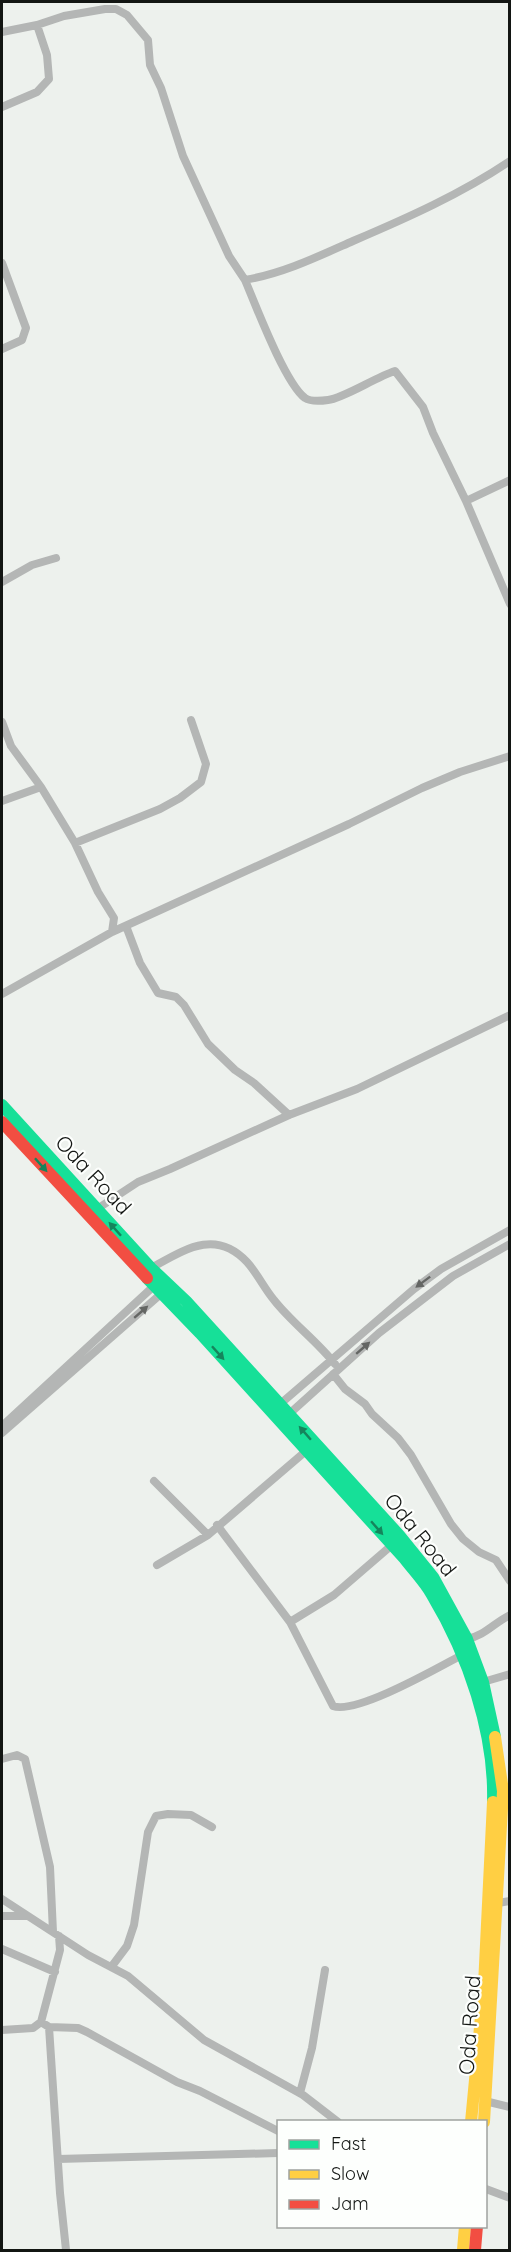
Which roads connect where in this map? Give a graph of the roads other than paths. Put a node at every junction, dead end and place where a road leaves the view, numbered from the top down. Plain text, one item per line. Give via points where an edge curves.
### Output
1 (38, 25) junction
2 (2, 32) edge
3 (2, 107) edge
4 (510, 161) edge
5 (2, 263) edge
6 (245, 280) junction
7 (2, 350) edge
8 (510, 480) edge
9 (466, 501) junction
10 (56, 558) dead end
11 (2, 582) edge
12 (510, 604) edge
13 (191, 720) dead end
14 (2, 722) edge
15 (510, 756) edge
16 (41, 788) junction
17 (2, 801) edge
18 (75, 843) junction
19 (126, 926) junction
20 (112, 932) junction
21 (2, 994) edge
22 (510, 1015) edge
23 (2, 1105) edge
24 (289, 1115) junction
25 (2, 1122) edge
26 (97, 1209) junction
27 (510, 1230) edge
28 (510, 1244) edge
29 (454, 1261) junction
30 (151, 1268) junction
31 (459, 1272) junction
32 (159, 1289) junction
33 (204, 1329) junction
34 (332, 1360) junction
35 (336, 1372) junction
36 (58, 1380) junction
37 (279, 1405) junction
38 (288, 1415) junction
39 (2, 1426) edge
40 (2, 1432) edge
41 (306, 1451) junction
42 (154, 1481) dead end
43 (217, 1526) junction
44 (208, 1535) junction
45 (392, 1545) junction
46 (157, 1565) dead end
47 (510, 1581) edge
48 (510, 1615) edge
49 (290, 1622) junction
50 (467, 1639) junction
51 (462, 1655) junction
52 (510, 1674) edge
53 (483, 1682) junction
54 (2, 1759) edge
55 (212, 1827) dead end
56 (2, 1899) edge
57 (504, 1902) edge
58 (2, 1916) edge
59 (27, 1916) junction
60 (56, 1934) junction
61 (76, 1947) junction
62 (2, 1949) edge
63 (60, 1950) junction
64 (112, 1966) junction
65 (325, 1970) dead end
66 (55, 1972) junction
67 (45, 2025) junction
68 (2, 2030) edge
69 (300, 2093) junction
70 (485, 2101) junction
71 (510, 2107) edge
72 (337, 2120) edge
73 (471, 2120) edge
74 (484, 2120) edge
75 (277, 2130) edge
76 (277, 2153) edge
77 (58, 2159) junction
78 (487, 2189) edge
79 (510, 2198) edge
80 (465, 2228) edge
81 (477, 2228) edge
82 (66, 2250) edge
83 (463, 2250) edge
84 (475, 2250) edge

1 - 2 street
1 - 3 street via 50,79 37,92
1 - 6 street via 64,16 117,9 148,40 150,65 183,156 229,256
4 - 6 street via 429,208 304,263
5 - 7 street via 26,328 22,340
6 - 9 street via 276,352 307,399 331,400 395,371 423,407
8 - 9 street
9 - 12 street
10 - 11 street via 32,565
13 - 18 street via 206,764 201,782 160,809
14 - 16 street via 11,746
15 - 19 street via 422,788
16 - 17 street
16 - 18 street
18 - 20 street via 114,918
19 - 20 street
19 - 24 street via 140,963 158,993 176,997 208,1044
20 - 21 street
22 - 24 street via 357,1089
23 - 26 street, Oda Road
24 - 26 street via 138,1182
25 -> 32 street, Oda Road
30 -> 26 street, Oda Road
27 - 29 street
28 - 31 street
29 - 31 street
29 -> 34 street via 414,1289
30 - 33 street, Oda Road
30 - 34 street via 183,1250 208,1243 228,1246 246,1262 274,1301
35 -> 31 street via 379,1333
32 - 33 street, Oda Road
32 - 36 street
33 - 37 street, Oda Road
33 -> 41 street, Oda Road
34 - 35 street
34 - 37 street
35 - 38 street
35 - 47 street via 345,1389 365,1404 411,1455 463,1539 496,1560
36 - 39 street
36 - 40 street
37 - 38 street, Oda Road
50 -> 38 street, Oda Road via 433,1577
41 - 43 street
41 -> 45 street, Oda Road
42 - 44 street
43 - 44 street
43 - 49 street
44 - 46 street
45 - 49 street via 334,1595
45 - 51 street, Oda Road via 432,1594
48 - 50 street via 478,1637
49 - 51 street via 333,1706 340,1708 400,1688
50 - 53 street, Oda Road
51 - 73 street, Oda Road via 482,1710 494,1794 484,1985
52 - 53 street
53 - 57 street, Oda Road via 503,1791
54 - 60 street via 17,1755 25,1759 50,1867
55 - 64 street via 191,1815 154,1818 148,1832 134,1925 127,1946
56 - 59 street
57 - 70 street, Oda Road
58 - 59 street
59 - 60 street
60 - 61 street
60 - 63 street
61 - 63 street
61 - 64 street
62 - 66 street
63 - 66 street
64 - 69 street via 204,2040
65 - 69 street
66 - 67 street
67 - 68 street
67 - 75 street via 87,2032 177,2082
67 - 77 street
69 - 72 street
70 - 71 street
70 - 74 street, Oda Road
76 - 77 street
77 - 82 street
78 - 79 street
80 - 83 street
81 - 84 street

